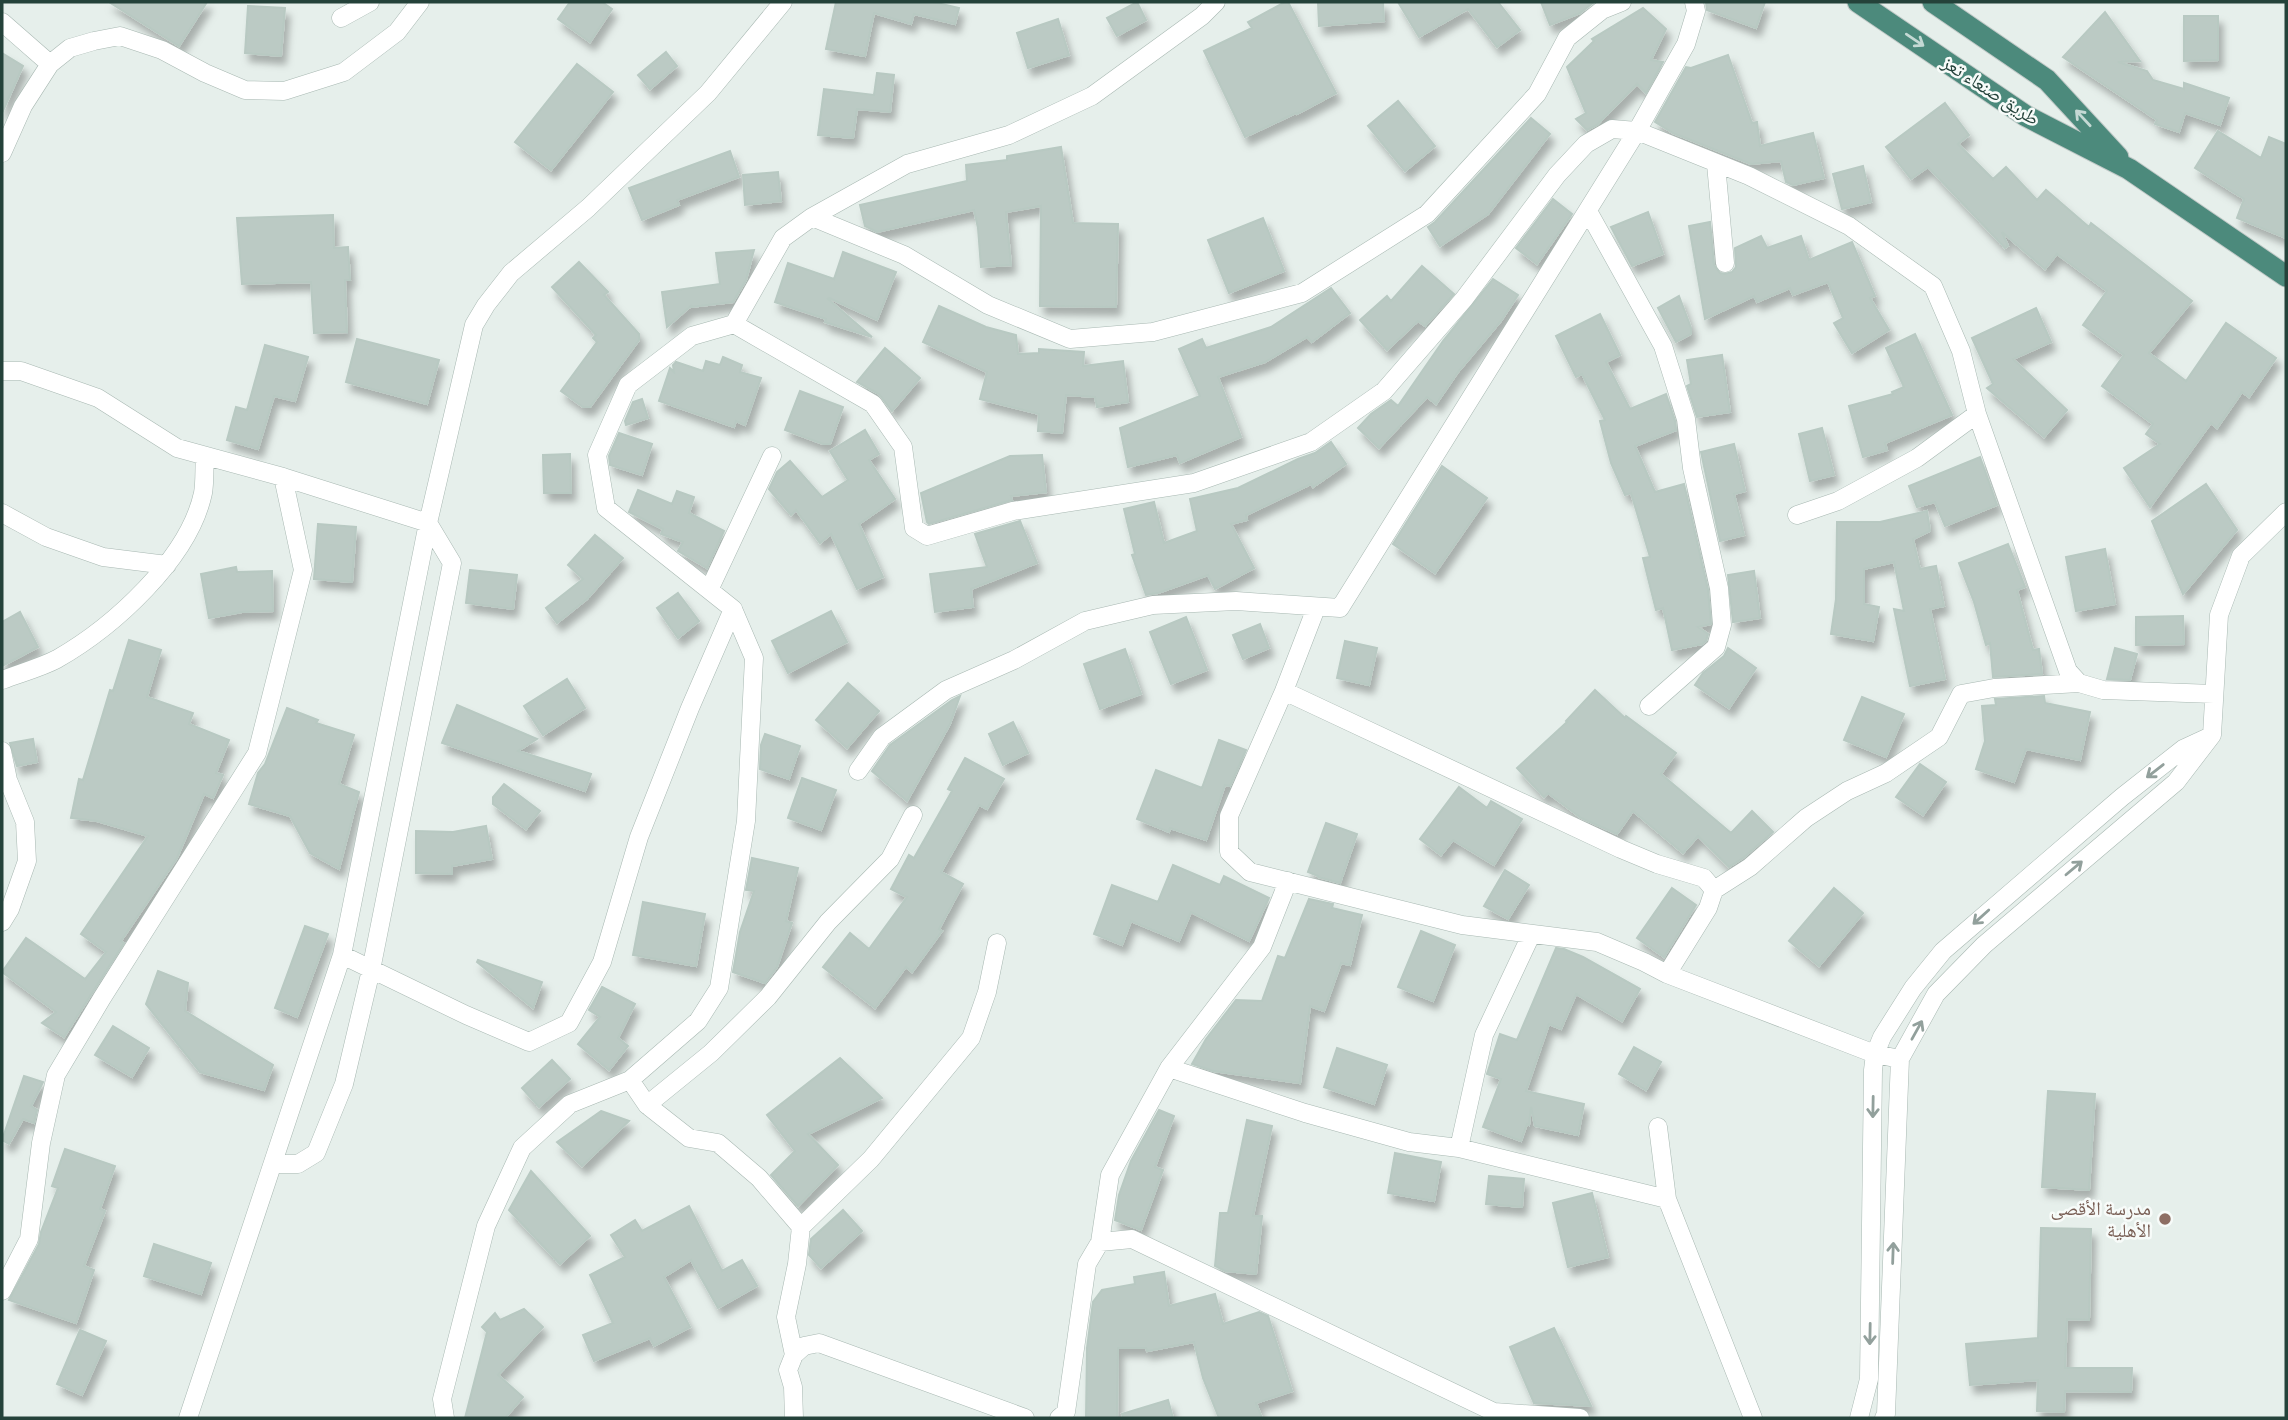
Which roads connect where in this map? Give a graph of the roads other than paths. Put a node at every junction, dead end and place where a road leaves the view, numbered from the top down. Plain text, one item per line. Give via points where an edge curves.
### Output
1 (370, 2) edge
2 (420, 2) edge
3 (783, 2) edge
4 (1216, 2) edge
5 (1622, 2) edge
6 (1694, 2) edge
7 (1858, 2) edge
8 (1933, 2) edge
9 (341, 18) dead end
10 (2, 22) edge
11 (50, 64) junction
12 (1637, 131) junction
13 (2, 153) edge
14 (1716, 164) junction
15 (2129, 169) junction
16 (1588, 211) junction
17 (812, 217) junction
18 (1725, 263) dead end
19 (2286, 276) edge
20 (734, 324) junction
21 (2, 371) edge
22 (1977, 414) junction
23 (205, 456) junction
24 (772, 456) dead end
25 (283, 477) junction
26 (2286, 512) edge
27 (2, 513) edge
28 (1797, 515) dead end
29 (428, 523) junction
30 (167, 565) junction
31 (710, 588) junction
32 (1316, 608) junction
33 (733, 609) junction
34 (2, 680) edge
35 (2079, 682) junction
36 (1284, 691) junction
37 (2214, 694) junction
38 (1649, 706) dead end
39 (2213, 735) junction
40 (2, 751) edge
41 (858, 771) dead end
42 (914, 816) dead end
43 (1288, 881) junction
44 (1714, 890) junction
45 (2, 922) edge
46 (1531, 935) junction
47 (997, 943) dead end
48 (342, 955) junction
49 (371, 970) junction
50 (1667, 974) junction
51 (1875, 1054) junction
52 (1900, 1059) junction
53 (1169, 1068) junction
54 (630, 1080) junction
55 (647, 1105) junction
56 (1658, 1127) dead end
57 (1459, 1148) junction
58 (273, 1164) junction
59 (1667, 1199) junction
60 (801, 1227) junction
61 (1100, 1242) junction
62 (2, 1291) edge
63 (794, 1355) junction
64 (1493, 1415) edge
65 (188, 1418) edge
66 (445, 1418) edge
67 (794, 1418) edge
68 (1026, 1418) edge
69 (1059, 1418) edge
70 (1580, 1418) edge
71 (1753, 1418) edge
72 (1859, 1418) edge
73 (1884, 1418) edge

1 - 9 street
2 - 11 street via 397,32 344,72 284,91 245,90 162,50 120,36 70,48
3 - 29 street via 708,93 588,208 511,273 486,305 474,325
4 - 17 street via 1092,96 1009,135 907,164
5 - 17 street via 1602,10 1567,38 1537,94 1427,214 1302,293 1267,303 1153,332 1070,338 988,305 904,255
6 - 12 street via 1696,11 1686,44
7 -> 15 highway, طريق صنعاء تعز via 2026,116
15 -> 8 highway, طريق صنعاء تعز via 2048,80
10 - 11 street
11 - 13 street via 23,106
12 - 14 street
12 - 16 street
12 - 20 street via 1612,129 1586,144 1557,175 1464,299 1384,391 1311,442 1194,483 1013,511 927,537 914,528 903,447 873,404
14 - 18 street
14 - 22 street via 1849,226 1933,286 1961,351
15 - 19 highway, طريق صنعاء تعز
16 - 32 street via 1340,608
16 - 38 street via 1662,346 1686,419 1692,468 1719,588 1722,625 1716,647
17 - 20 street via 783,239
20 - 31 street via 692,336 628,385 597,455 606,508
21 - 23 street via 22,371 99,398 177,448
22 - 28 street via 1917,458 1838,501
22 - 35 street via 2068,671
23 - 25 street
23 - 30 street via 202,494 187,536
24 - 31 street
25 - 29 street
25 - 62 street via 303,570 257,753 56,1075 41,1143 29,1239
26 - 37 street via 2241,556 2219,615
27 - 30 street via 46,537 103,557
29 - 48 street
29 - 49 street via 452,563
30 - 34 street via 138,597 56,660
31 - 33 street
32 - 36 street
32 - 41 street via 1237,601 1153,605 1085,621 946,690 882,737
33 - 49 street via 639,837 602,962 569,1023 529,1042
33 - 54 street via 754,658 747,821 719,988 698,1021
35 - 37 street via 2103,690
35 - 44 street via 1961,694 1939,737 1886,773 1847,790
36 - 43 street via 1229,816 1230,852 1250,872
36 - 44 street via 1621,849 1704,878
37 - 39 street
39 -> 51 street via 2183,749 2122,797 1943,951 1913,988
52 -> 39 street via 1936,994 1984,945 2176,782
40 - 45 street via 25,821 27,861
42 - 55 street via 890,859 828,922 768,997 711,1053
43 - 46 street via 1462,925
43 - 53 street via 1262,947
44 - 50 street via 1708,908
46 - 50 street via 1597,942
46 - 57 street via 1484,1035
47 - 60 street via 971,1038 871,1159
48 - 49 street
48 - 58 street
49 - 58 street via 344,1083 316,1153 298,1164
50 - 51 street
51 - 52 street
51 -> 72 street via 1870,1350
73 -> 52 street
53 - 57 street via 1383,1135
53 - 61 street via 1110,1175
54 - 55 street
54 - 66 street via 570,1104 522,1148 486,1226 442,1399
55 - 60 street via 689,1138 718,1143 759,1178
56 - 59 street
57 - 59 street
58 - 65 street
59 - 71 street
60 - 63 street via 786,1317
61 - 64 street via 1132,1239
61 - 69 street via 1087,1264 1066,1412
63 - 67 street via 788,1370
63 - 68 street via 804,1346 818,1343
64 - 70 street

